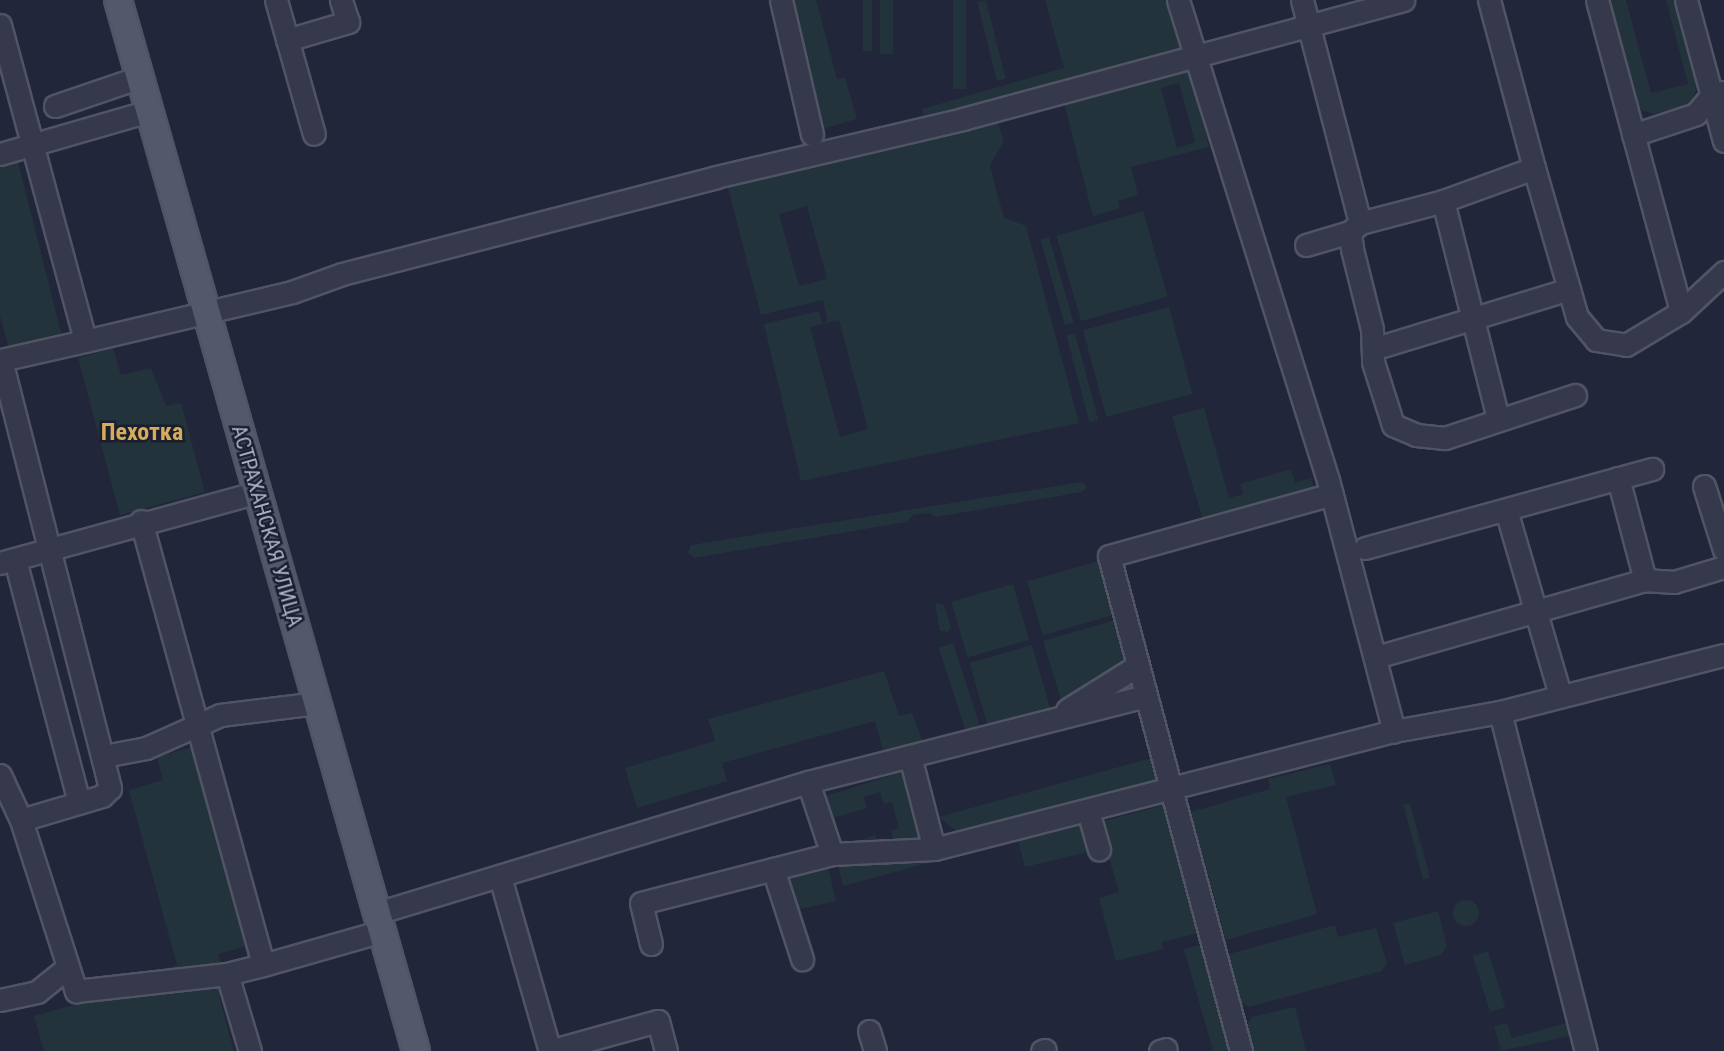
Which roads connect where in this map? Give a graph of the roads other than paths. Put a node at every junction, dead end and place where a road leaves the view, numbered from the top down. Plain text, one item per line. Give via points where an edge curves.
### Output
1 (118, 0) edge
2 (276, 0) edge
3 (341, 0) edge
4 (781, 0) edge
5 (1178, 0) edge
6 (1302, 0) edge
7 (1489, 0) edge
8 (1597, 0) edge
9 (1686, 0) edge
10 (1395, 1) edge
11 (1309, 25) junction
12 (0, 26) edge
13 (287, 40) junction
14 (1194, 57) junction
15 (140, 77) junction
16 (1718, 93) edge
17 (55, 106) dead end
18 (149, 111) junction
19 (314, 134) dead end
20 (812, 134) dead end
21 (1633, 135) junction
22 (1724, 141) edge
23 (31, 145) junction
24 (0, 155) edge
25 (1534, 168) junction
26 (1443, 201) junction
27 (1355, 228) junction
28 (1306, 245) dead end
29 (1724, 272) edge
30 (1569, 289) junction
31 (206, 310) junction
32 (1681, 312) junction
33 (1472, 319) junction
34 (85, 341) junction
35 (1373, 349) junction
36 (1575, 395) dead end
37 (1497, 419) junction
38 (1652, 469) dead end
39 (1618, 478) junction
40 (1704, 486) dead end
41 (258, 492) junction
42 (1332, 494) junction
43 (1506, 510) junction
44 (141, 521) junction
45 (1365, 548) dead end
46 (1724, 550) edge
47 (51, 551) junction
48 (7, 561) edge
49 (1724, 567) edge
50 (1645, 580) junction
51 (1535, 614) junction
52 (1724, 655) edge
53 (1376, 657) junction
54 (1138, 666) junction
55 (1560, 695) junction
56 (1145, 696) junction
57 (317, 703) junction
58 (1500, 712) junction
59 (1051, 721) junction
60 (197, 723) junction
61 (1394, 731) junction
62 (104, 756) junction
63 (910, 756) junction
64 (1, 779) edge
65 (808, 782) junction
66 (1170, 790) junction
67 (79, 803) junction
68 (1088, 811) junction
69 (21, 820) junction
70 (934, 849) junction
71 (1099, 849) dead end
72 (832, 854) junction
73 (773, 869) junction
74 (500, 877) junction
75 (380, 922) junction
76 (651, 944) dead end
77 (802, 959) dead end
78 (262, 965) junction
79 (68, 967) junction
80 (227, 974) junction
81 (0, 1000) edge
82 (549, 1050) edge
83 (250, 1051) edge
84 (416, 1051) edge
85 (666, 1051) edge
86 (1241, 1051) edge
87 (1586, 1051) edge

1 - 15 main road, АСТРАХАНСКАЯ УЛИЦА
2 - 13 lane
3 - 13 lane via 348,22
4 - 20 lane
5 - 14 lane
6 - 11 lane
7 - 25 lane
8 - 21 lane
9 - 16 lane
10 - 11 lane
11 - 14 lane
11 - 27 lane
12 - 23 lane
13 - 19 lane
14 - 31 lane via 342,274 292,292
14 - 42 lane
15 - 17 lane
15 - 18 main road, АСТРАХАНСКАЯ УЛИЦА
16 - 21 lane via 1696,114
16 - 22 lane
18 - 23 lane
18 - 31 main road, АСТРАХАНСКАЯ УЛИЦА
21 - 32 lane
23 - 24 lane
23 - 34 lane
25 - 26 lane
25 - 30 lane
26 - 27 lane
26 - 33 lane via 1472,303
27 - 28 lane
27 - 35 lane
29 - 32 lane
30 - 32 lane via 1577,317 1596,340 1626,345
30 - 33 lane
31 - 34 lane
31 - 41 main road, АСТРАХАНСКАЯ УЛИЦА
33 - 35 lane
33 - 37 lane
34 - 47 lane via 1,360
35 - 37 lane via 1393,425 1416,435 1445,438
36 - 37 lane
38 - 39 lane
39 - 43 lane
39 - 50 lane
40 - 46 lane
41 - 44 lane
41 - 57 main road, АСТРАХАНСКАЯ УЛИЦА
42 - 53 lane
42 - 54 lane via 1109,556
43 - 45 lane
43 - 51 lane
44 - 47 lane
44 - 60 lane
47 - 48 lane
47 - 62 lane
48 - 67 lane
49 - 50 lane via 1674,582
50 - 51 lane
51 - 53 lane
51 - 55 lane
52 - 55 lane
53 - 61 lane
54 - 56 lane
54 - 59 lane
55 - 58 lane
56 - 59 lane
56 - 66 lane
57 - 60 lane via 220,715
57 - 75 main road, АСТРАХАНСКАЯ УЛИЦА
58 - 61 lane
58 - 87 lane
59 - 63 lane
60 - 62 lane via 146,748
60 - 78 lane
61 - 66 lane
62 - 67 lane via 107,792
63 - 65 lane
63 - 70 lane
64 - 69 lane
65 - 72 lane
65 - 74 lane
66 - 68 lane
66 - 86 lane
67 - 69 lane
68 - 70 lane
68 - 71 lane
69 - 79 lane
70 - 72 lane
72 - 73 lane
73 - 76 lane via 641,903
73 - 77 lane
74 - 75 lane
74 - 82 lane
75 - 78 lane
75 - 84 main road, АСТРАХАНСКАЯ УЛИЦА
78 - 80 lane
79 - 80 lane via 76,991
79 - 81 lane via 37,992
80 - 83 lane
82 - 85 lane via 658,1021

